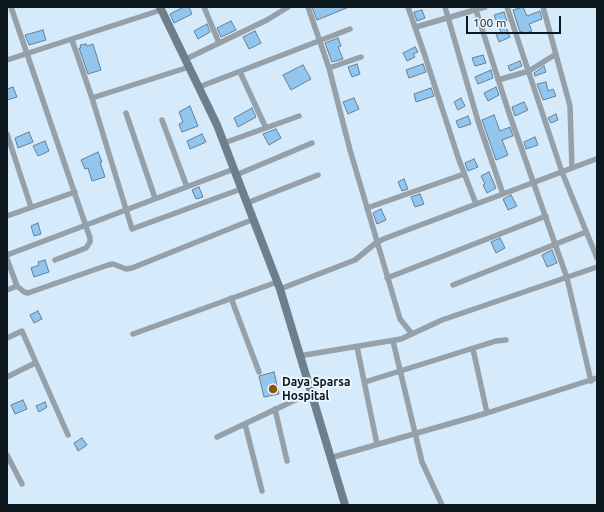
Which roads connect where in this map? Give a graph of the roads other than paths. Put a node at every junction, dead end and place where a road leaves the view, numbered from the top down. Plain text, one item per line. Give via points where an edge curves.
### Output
1 (11, 7) edge
2 (204, 7) edge
3 (288, 7) edge
4 (308, 7) edge
5 (408, 7) edge
6 (445, 7) edge
7 (485, 7) edge
8 (508, 7) edge
9 (543, 7) edge
10 (161, 8) edge
11 (475, 8) edge
12 (449, 17) junction
13 (416, 27) junction
14 (350, 29) dead end
15 (72, 40) junction
16 (319, 41) junction
17 (219, 43) junction
18 (27, 54) junction
19 (556, 54) junction
20 (361, 57) dead end
21 (186, 59) junction
22 (7, 60) edge
23 (189, 67) junction
24 (329, 68) junction
25 (528, 70) junction
26 (240, 72) junction
27 (498, 80) junction
28 (199, 87) junction
29 (92, 98) junction
30 (126, 113) dead end
31 (299, 116) dead end
32 (162, 120) dead end
33 (266, 128) junction
34 (7, 134) edge
35 (224, 143) junction
36 (312, 143) dead end
37 (596, 159) dead end
38 (572, 168) junction
39 (235, 172) junction
40 (562, 172) junction
41 (464, 174) junction
42 (318, 175) dead end
43 (534, 182) junction
44 (187, 186) junction
45 (241, 188) junction
46 (75, 192) junction
47 (503, 194) junction
48 (155, 198) junction
49 (247, 203) junction
50 (476, 204) junction
51 (32, 207) junction
52 (367, 208) junction
53 (126, 209) junction
54 (7, 216) edge
55 (546, 216) junction
56 (254, 219) junction
57 (86, 224) junction
58 (586, 232) junction
59 (377, 242) junction
60 (556, 244) junction
61 (7, 255) edge
62 (597, 258) edge
63 (7, 259) edge
64 (55, 260) dead end
65 (597, 267) edge
66 (387, 278) junction
67 (568, 278) junction
68 (279, 285) junction
69 (453, 285) dead end
70 (16, 286) junction
71 (7, 290) edge
72 (231, 298) junction
73 (133, 334) dead end
74 (412, 334) junction
75 (7, 338) edge
76 (506, 340) dead end
77 (393, 341) junction
78 (357, 347) junction
79 (473, 349) junction
80 (299, 356) junction
81 (35, 362) junction
82 (400, 371) junction
83 (259, 372) dead end
84 (7, 377) edge
85 (597, 378) edge
86 (591, 381) junction
87 (365, 382) junction
88 (310, 393) junction
89 (275, 409) junction
90 (487, 413) junction
91 (245, 424) junction
92 (416, 433) junction
93 (68, 435) dead end
94 (217, 437) dead end
95 (377, 444) junction
96 (7, 455) edge
97 (330, 458) junction
98 (287, 461) dead end
99 (22, 484) dead end
100 (262, 491) dead end
101 (343, 504) edge
102 (442, 505) edge

1 - 18 street
2 - 17 street
3 - 17 street
4 - 16 street
5 - 13 street
6 - 12 street
7 - 11 street
8 - 25 street
9 - 19 street
10 - 15 street
10 - 21 street
11 - 12 street
11 - 27 street
12 - 13 street
12 - 47 street via 478,121
13 - 41 street
14 - 16 street
15 - 18 street
15 - 29 street
16 - 24 street
16 - 26 street
17 - 21 street
18 - 22 street
18 - 46 street
19 - 25 street
19 - 38 street via 570,106
20 - 24 street
21 - 23 street
23 - 28 street
23 - 29 street
24 - 52 street
25 - 27 street
25 - 40 street
26 - 28 street
26 - 33 street
27 - 43 street
28 - 35 street
29 - 53 street
30 - 48 street
31 - 33 street
32 - 44 street
33 - 35 street
34 - 51 street
35 - 39 street
36 - 39 street
37 - 38 street
38 - 40 street
39 - 44 street
39 - 45 street
40 - 43 street
40 - 58 street
41 - 50 street
41 - 52 street
42 - 49 street
43 - 47 street
43 - 55 street
44 - 48 street
45 - 49 street
45 - 53 street via 132,229
46 - 51 street
46 - 57 street
47 - 50 street
48 - 53 street
49 - 56 street
50 - 59 street
51 - 54 street
52 - 59 street
53 - 57 street
55 - 60 street
55 - 66 street
56 - 68 street
56 - 70 street via 132,268 108,265 28,293
57 - 61 street
57 - 64 street via 89,245
58 - 60 street
58 - 62 street
59 - 66 street
59 - 68 street via 355,260
60 - 67 street
60 - 69 street
63 - 70 street
65 - 67 street
66 - 74 street via 400,319
67 - 74 street via 450,317
67 - 86 street
68 - 72 street
68 - 80 street
70 - 71 street
72 - 73 street
72 - 83 street
74 - 77 street
75 - 81 street via 22,331
76 - 79 street
77 - 78 street
77 - 82 street
78 - 80 street
78 - 87 street
79 - 82 street
79 - 90 street
80 - 88 street
81 - 84 street
81 - 93 street
82 - 87 street
82 - 92 street
85 - 86 street
86 - 90 street
87 - 95 street
88 - 89 street
88 - 97 street
89 - 91 street
89 - 98 street
90 - 92 street
91 - 94 street
91 - 100 street
92 - 95 street
92 - 102 street via 422,462
95 - 97 street
96 - 99 street
97 - 101 street

